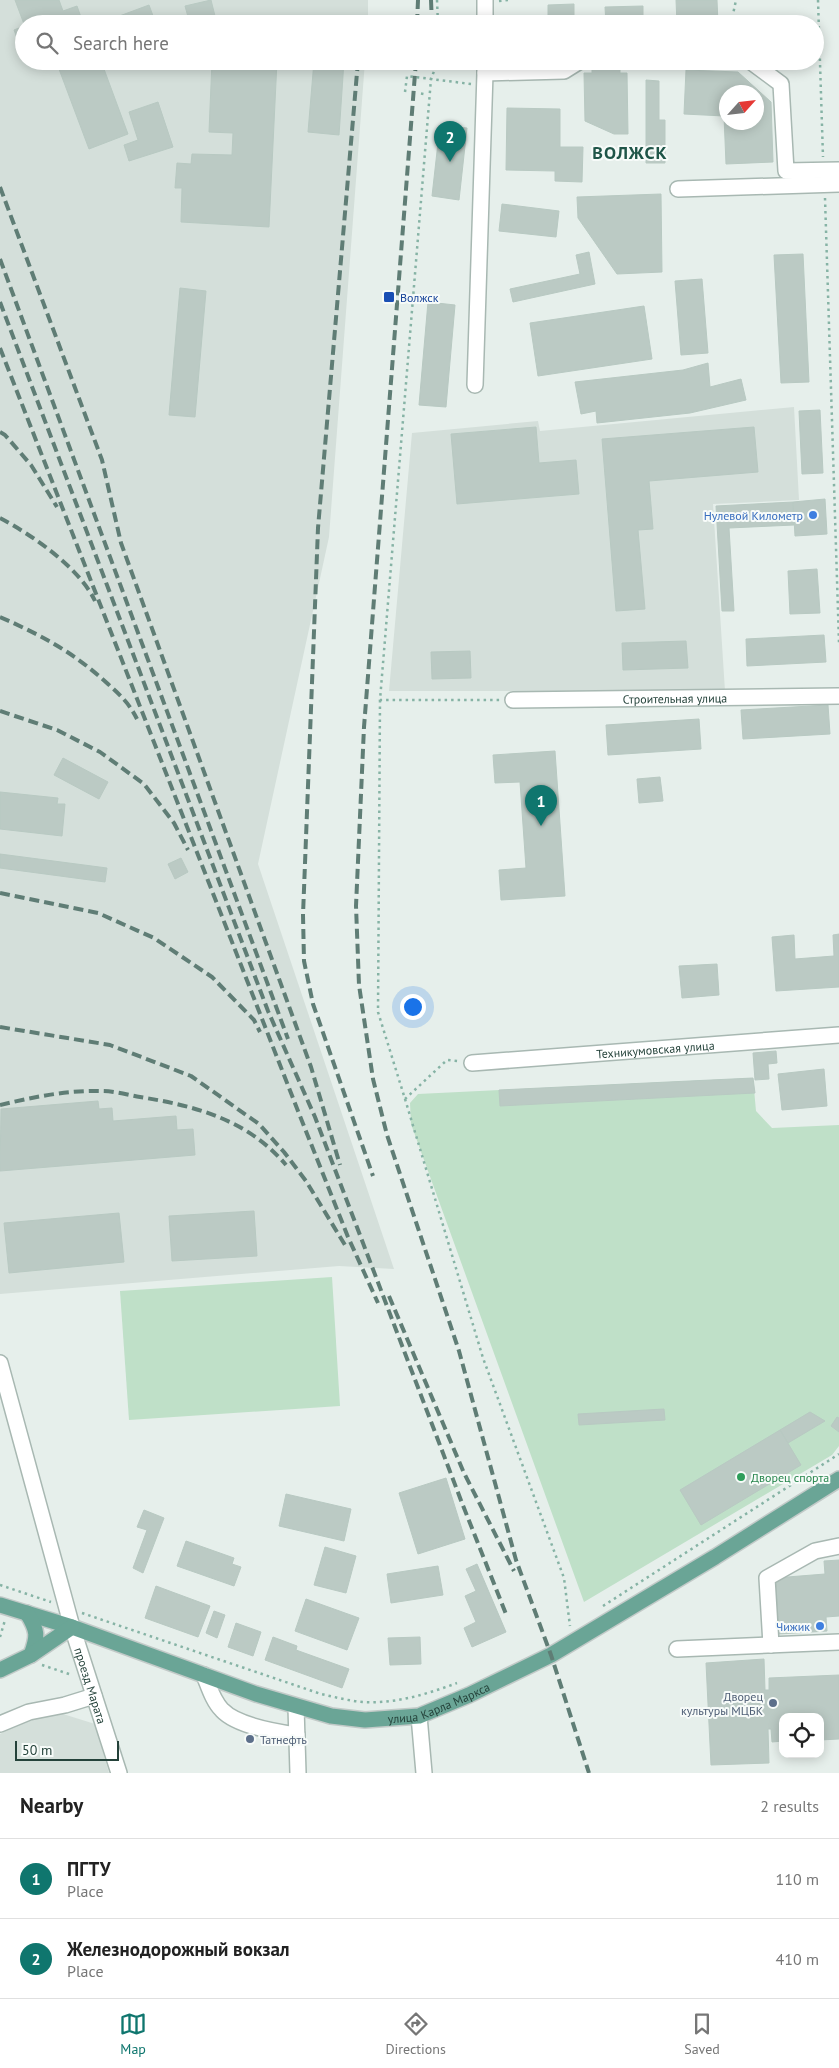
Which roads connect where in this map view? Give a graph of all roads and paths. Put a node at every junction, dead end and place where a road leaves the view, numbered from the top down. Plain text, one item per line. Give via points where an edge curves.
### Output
1 (437, 0) edge
2 (486, 0) edge
3 (736, 0) edge
4 (818, 0) edge
5 (438, 15) edge
6 (485, 15) edge
7 (733, 15) edge
8 (817, 15) edge
9 (434, 70) edge
10 (566, 70) edge
11 (762, 70) edge
12 (821, 70) edge
13 (485, 73) edge
14 (431, 79) junction
15 (423, 89) dead end
16 (404, 92) dead end
17 (422, 95) dead end
18 (832, 177) edge
19 (678, 189) dead end
20 (475, 385) dead end
21 (839, 643) edge
22 (839, 696) edge
23 (380, 700) junction
24 (513, 700) joint
25 (839, 1035) edge
26 (475, 1063) joint
27 (405, 1099) junction
28 (0, 1363) edge
29 (3, 1386) edge
30 (839, 1454) edge
31 (839, 1479) edge
32 (839, 1546) edge
33 (0, 1585) edge
34 (0, 1605) edge
35 (66, 1608) junction
36 (596, 1610) dead end
37 (27, 1613) junction
38 (72, 1627) junction
39 (573, 1642) junction
40 (839, 1642) edge
41 (771, 1645) junction
42 (678, 1649) dead end
43 (27, 1657) junction
44 (0, 1670) edge
45 (204, 1675) junction
46 (466, 1680) dead end
47 (89, 1681) junction
48 (94, 1696) junction
49 (296, 1707) junction
50 (419, 1716) junction
51 (0, 1724) edge
52 (297, 1735) junction
53 (119, 1773) edge
54 (298, 1773) edge
55 (424, 1773) edge

1 - 5 path
2 - 6 street
3 - 7 path
4 - 8 path
9 - 14 path
10 - 13 street
11 - 18 street via 781,84 786,171
12 - 18 path
13 - 14 path
13 - 20 street
14 - 16 path via 407,76
14 - 23 path
15 - 17 path
18 - 19 street
18 - 21 path
22 - 24 street, Строительная улица
23 - 24 path
23 - 27 path via 378,1012
25 - 26 street, Техникумовская улица
26 - 27 path via 447,1060
27 - 39 path via 483,1358 564,1578
28 - 29 street, проезд Марата
29 - 35 street, проезд Марата
30 - 36 path
31 - 39 main road, улица Карла Маркса
32 - 41 street via 815,1551 767,1578
33 - 35 path
34 - 37 main road, улица Карла Маркса
35 - 38 street, проезд Марата
35 - 46 path via 322,1694 363,1702 397,1701 429,1694
37 - 38 main road, улица Карла Маркса
37 - 43 main road via 36,1628 37,1640
38 - 43 main road
38 - 45 main road, улица Карла Маркса
38 - 47 street, проезд Марата
39 - 50 main road, улица Карла Маркса via 514,1675
40 - 41 street
41 - 42 street
43 - 44 main road
43 - 47 path
45 - 49 main road, улица Карла Маркса
45 - 52 street via 214,1700 223,1712 272,1732
47 - 48 street, проезд Марата
48 - 51 street via 29,1712
48 - 53 street, проезд Марата
49 - 50 main road, улица Карла Маркса via 365,1720
49 - 52 street
50 - 55 street
52 - 54 street

